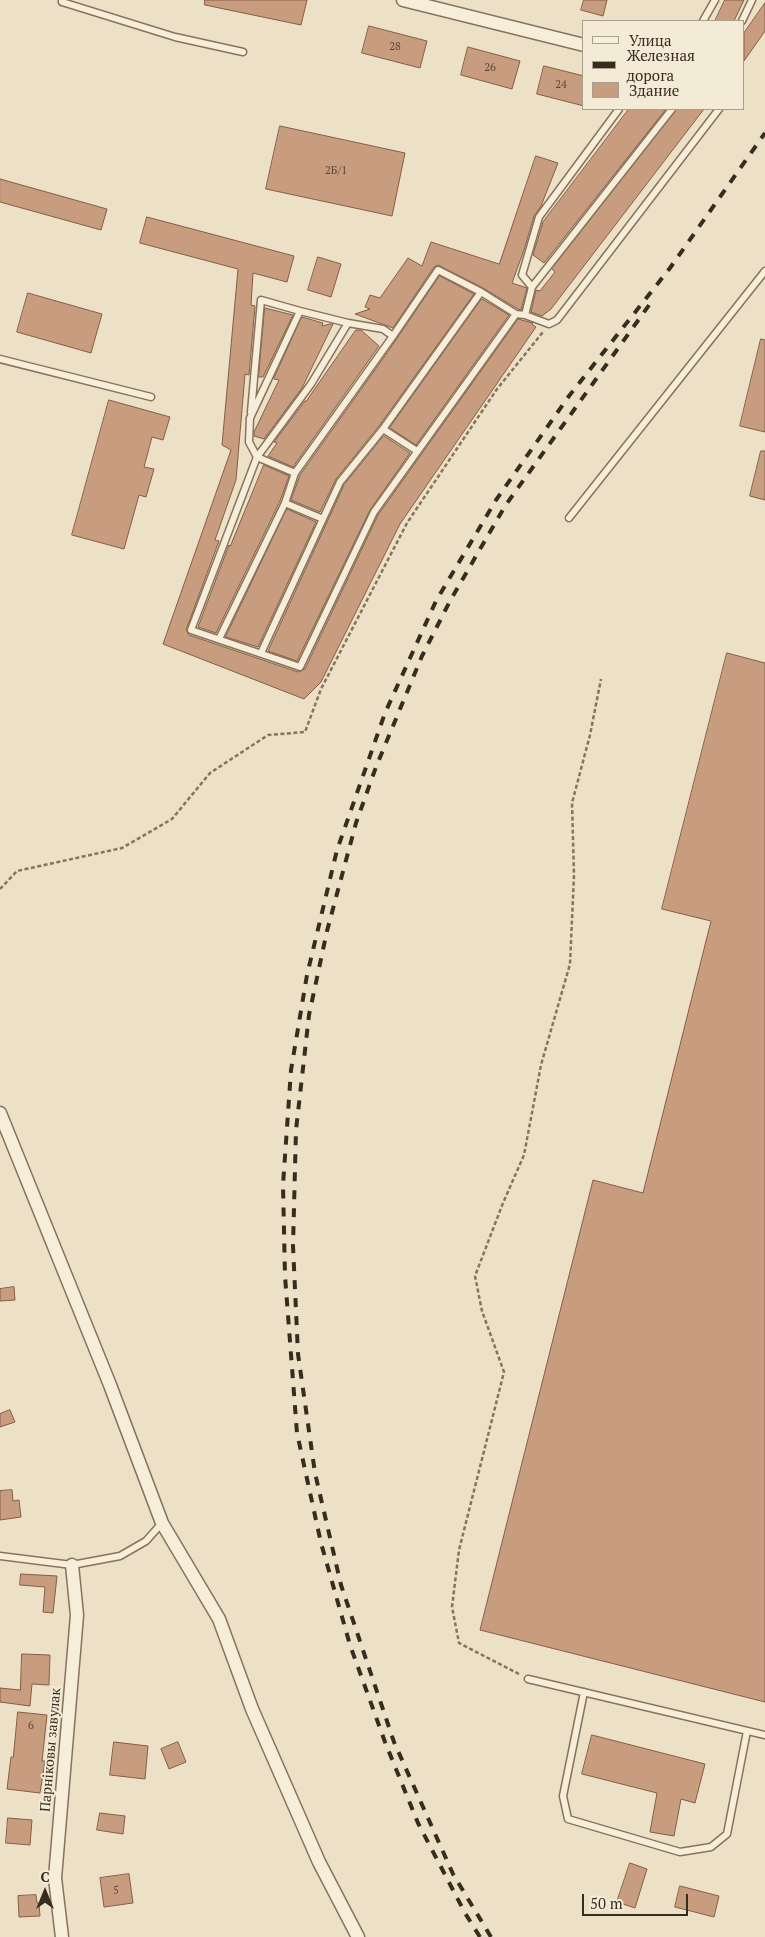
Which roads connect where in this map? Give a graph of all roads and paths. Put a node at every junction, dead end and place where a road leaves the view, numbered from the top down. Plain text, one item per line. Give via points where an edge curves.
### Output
1 (62, 0) edge
2 (403, 0) edge
3 (715, 0) edge
4 (752, 0) edge
5 (704, 20) edge
6 (742, 20) edge
7 (582, 45) edge
8 (243, 52) dead end
9 (618, 110) edge
10 (671, 110) edge
11 (718, 110) edge
12 (765, 272) edge
13 (532, 287) junction
14 (481, 292) junction
15 (300, 311) junction
16 (516, 314) junction
17 (525, 315) junction
18 (348, 323) junction
19 (393, 336) junction
20 (0, 359) edge
21 (151, 396) dead end
22 (250, 418) junction
23 (383, 429) junction
24 (417, 451) junction
25 (257, 457) junction
26 (295, 473) junction
27 (285, 504) junction
28 (569, 518) dead end
29 (323, 519) junction
30 (219, 639) junction
31 (261, 653) junction
32 (601, 679) dead end
33 (0, 1113) edge
34 (162, 1523) junction
35 (0, 1556) edge
36 (72, 1565) junction
37 (528, 1679) joint
38 (584, 1692) junction
39 (747, 1731) junction
40 (765, 1735) edge
41 (62, 1937) edge
42 (358, 1937) edge

1 - 8 lane via 175,38
2 - 7 street
3 - 5 lane
4 - 6 lane
9 - 13 lane via 539,217 522,275
10 - 13 lane
11 - 17 lane via 557,320 549,324
12 - 28 lane
13 - 17 lane
14 - 16 lane
14 - 19 lane via 438,270
14 - 23 lane
15 - 18 lane
15 - 22 lane
15 - 22 lane via 261,300
16 - 17 lane
16 - 24 lane
18 - 19 lane via 383,329
18 - 25 lane via 311,384
19 - 26 lane
20 - 21 lane
22 - 25 lane via 249,442
23 - 24 lane
23 - 29 lane via 340,482
24 - 31 lane via 374,512 300,667
25 - 26 lane
25 - 30 lane via 191,630
26 - 27 lane
27 - 29 lane
27 - 30 lane
29 - 31 lane
30 - 31 lane
32 - 37 path via 572,803 574,875 570,964 541,1064 524,1155 475,1276 482,1311 504,1372 460,1550 452,1607 460,1643
33 - 34 street
34 - 36 lane via 146,1541 120,1556
34 - 42 street via 219,1619 252,1709 319,1862
35 - 36 lane
36 - 41 street, Парніковы завулак via 77,1616 55,1878
37 - 38 lane
38 - 39 lane
38 - 39 lane via 563,1796 568,1819 680,1852 711,1847 727,1834
39 - 40 lane

